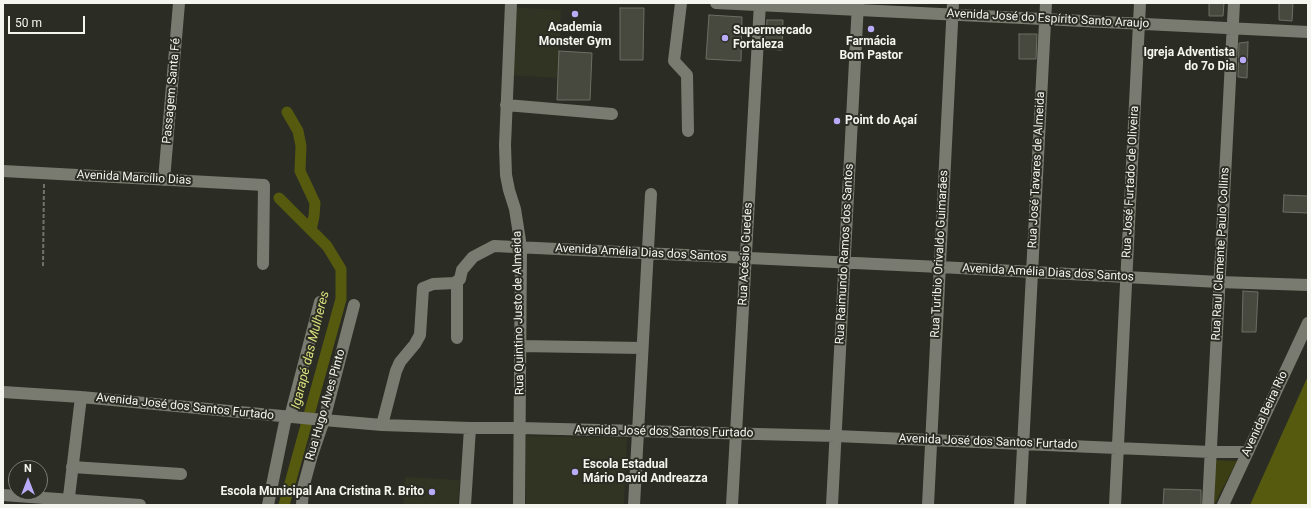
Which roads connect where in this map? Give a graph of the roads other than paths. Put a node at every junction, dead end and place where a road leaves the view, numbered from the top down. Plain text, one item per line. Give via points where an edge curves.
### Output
1 (179, 3) edge
2 (511, 3) edge
3 (681, 3) edge
4 (716, 3) edge
5 (1046, 3) edge
6 (1140, 3) edge
7 (1234, 3) edge
8 (760, 4) edge
9 (858, 6) edge
10 (953, 9) edge
11 (1045, 19) junction
12 (1139, 24) junction
13 (1233, 28) junction
14 (1308, 32) edge
15 (506, 106) junction
16 (612, 114) dead end
17 (688, 131) dead end
18 (3, 171) edge
19 (164, 180) junction
20 (651, 194) dead end
21 (521, 247) junction
22 (647, 253) junction
23 (746, 258) junction
24 (845, 262) junction
25 (263, 264) dead end
26 (940, 267) junction
27 (1032, 271) junction
28 (1126, 277) junction
29 (457, 281) junction
30 (1220, 282) junction
31 (1308, 285) edge
32 (320, 302) dead end
33 (354, 305) dead end
34 (1308, 323) edge
35 (457, 338) dead end
36 (520, 346) junction
37 (642, 348) junction
38 (3, 392) edge
39 (81, 397) junction
40 (291, 417) junction
41 (320, 420) junction
42 (382, 425) junction
43 (470, 428) junction
44 (520, 428) junction
45 (639, 431) junction
46 (736, 433) junction
47 (836, 436) junction
48 (931, 440) junction
49 (1023, 444) junction
50 (1117, 448) junction
51 (1210, 452) junction
52 (1248, 452) junction
53 (72, 467) junction
54 (181, 474) dead end
55 (3, 495) edge
56 (68, 502) edge
57 (140, 505) edge
58 (268, 505) edge
59 (302, 505) edge
60 (464, 505) edge
61 (520, 505) edge
62 (634, 505) edge
63 (732, 505) edge
64 (832, 505) edge
65 (928, 505) edge
66 (1020, 505) edge
67 (1115, 505) edge
68 (1208, 505) edge
69 (1223, 505) edge

1 - 19 street, Passagem Santa Fé
2 - 15 street, Rua Quintino Justo de Almeida
3 - 17 street via 674,61 687,75
4 - 8 street, Avenida José do Espírito Santo Araujo
5 - 11 street, Rua José Tavares de Almeida
6 - 12 street, Rua José Furtado de Oliveira
7 - 13 street, Rua Raul Clemente Paulo Collins
8 - 9 street, Avenida José do Espírito Santo Araujo
8 - 23 street, Rua Acésio Guedes
9 - 10 street, Avenida José do Espírito Santo Araujo
9 - 24 street, Rua Raimundo Ramos dos Santos
10 - 11 street, Avenida José do Espírito Santo Araujo
10 - 26 street, Rua Turibio Orivaldo Guimarães
11 - 12 street, Avenida José do Espírito Santo Araujo
11 - 27 street, Rua José Tavares de Almeida
12 - 13 street, Avenida José do Espírito Santo Araujo
12 - 28 street, Rua José Furtado de Oliveira
13 - 14 street, Avenida José do Espírito Santo Araujo
13 - 30 street, Rua Raul Clemente Paulo Collins
15 - 16 street
15 - 21 street, Rua Quintino Justo de Almeida via 506,175
18 - 19 street, Avenida Marcílio Dias
19 - 25 street, Avenida Marcílio Dias via 264,185
20 - 22 street
21 - 22 street, Avenida Amélia Dias dos Santos
21 - 29 street, Avenida Amélia Dias dos Santos via 494,246 473,256
21 - 36 street, Rua Quintino Justo de Almeida
22 - 23 street, Avenida Amélia Dias dos Santos
22 - 37 street
23 - 24 street, Avenida Amélia Dias dos Santos
23 - 46 street, Rua Acésio Guedes
24 - 26 street, Avenida Amélia Dias dos Santos
24 - 47 street, Rua Raimundo Ramos dos Santos
26 - 27 street, Avenida Amélia Dias dos Santos
26 - 48 street, Rua Turibio Orivaldo Guimarães
27 - 28 street, Avenida Amélia Dias dos Santos
27 - 49 street, Rua José Tavares de Almeida
28 - 30 street, Avenida Amélia Dias dos Santos
28 - 50 street, Rua José Furtado de Oliveira
29 - 35 street
29 - 42 street via 423,288 420,335 396,371
30 - 31 street, Avenida Amélia Dias dos Santos
30 - 51 street, Rua Raul Clemente Paulo Collins
32 - 40 street
33 - 41 street, Rua Hugo Alves Pinto
34 - 52 street, Avenida Beira Rio
36 - 37 street
36 - 44 street, Rua Quintino Justo de Almeida
37 - 45 street
38 - 39 street, Avenida José dos Santos Furtado
39 - 40 street, Avenida José dos Santos Furtado
39 - 53 street
40 - 41 street, Avenida José dos Santos Furtado
40 - 58 street
41 - 42 street, Avenida José dos Santos Furtado
41 - 59 street, Rua Hugo Alves Pinto via 303,488
42 - 43 street, Avenida José dos Santos Furtado
43 - 44 street, Avenida José dos Santos Furtado
43 - 60 street
44 - 45 street, Avenida José dos Santos Furtado
44 - 61 street, Rua Quintino Justo de Almeida
45 - 46 street, Avenida José dos Santos Furtado
45 - 62 street
46 - 47 street, Avenida José dos Santos Furtado
46 - 63 street, Rua Acésio Guedes
47 - 48 street, Avenida José dos Santos Furtado
47 - 64 street, Rua Raimundo Ramos dos Santos
48 - 49 street, Avenida José dos Santos Furtado
48 - 65 street, Rua Turibio Orivaldo Guimarães
49 - 50 street, Avenida José dos Santos Furtado
49 - 66 street, Rua José Tavares de Almeida
50 - 51 street, Avenida José dos Santos Furtado
50 - 67 street, Rua José Furtado de Oliveira
51 - 52 street, Avenida José dos Santos Furtado
51 - 68 street, Rua Raul Clemente Paulo Collins
52 - 69 street, Avenida Beira Rio
53 - 54 street
53 - 56 street
55 - 56 street
56 - 57 street

